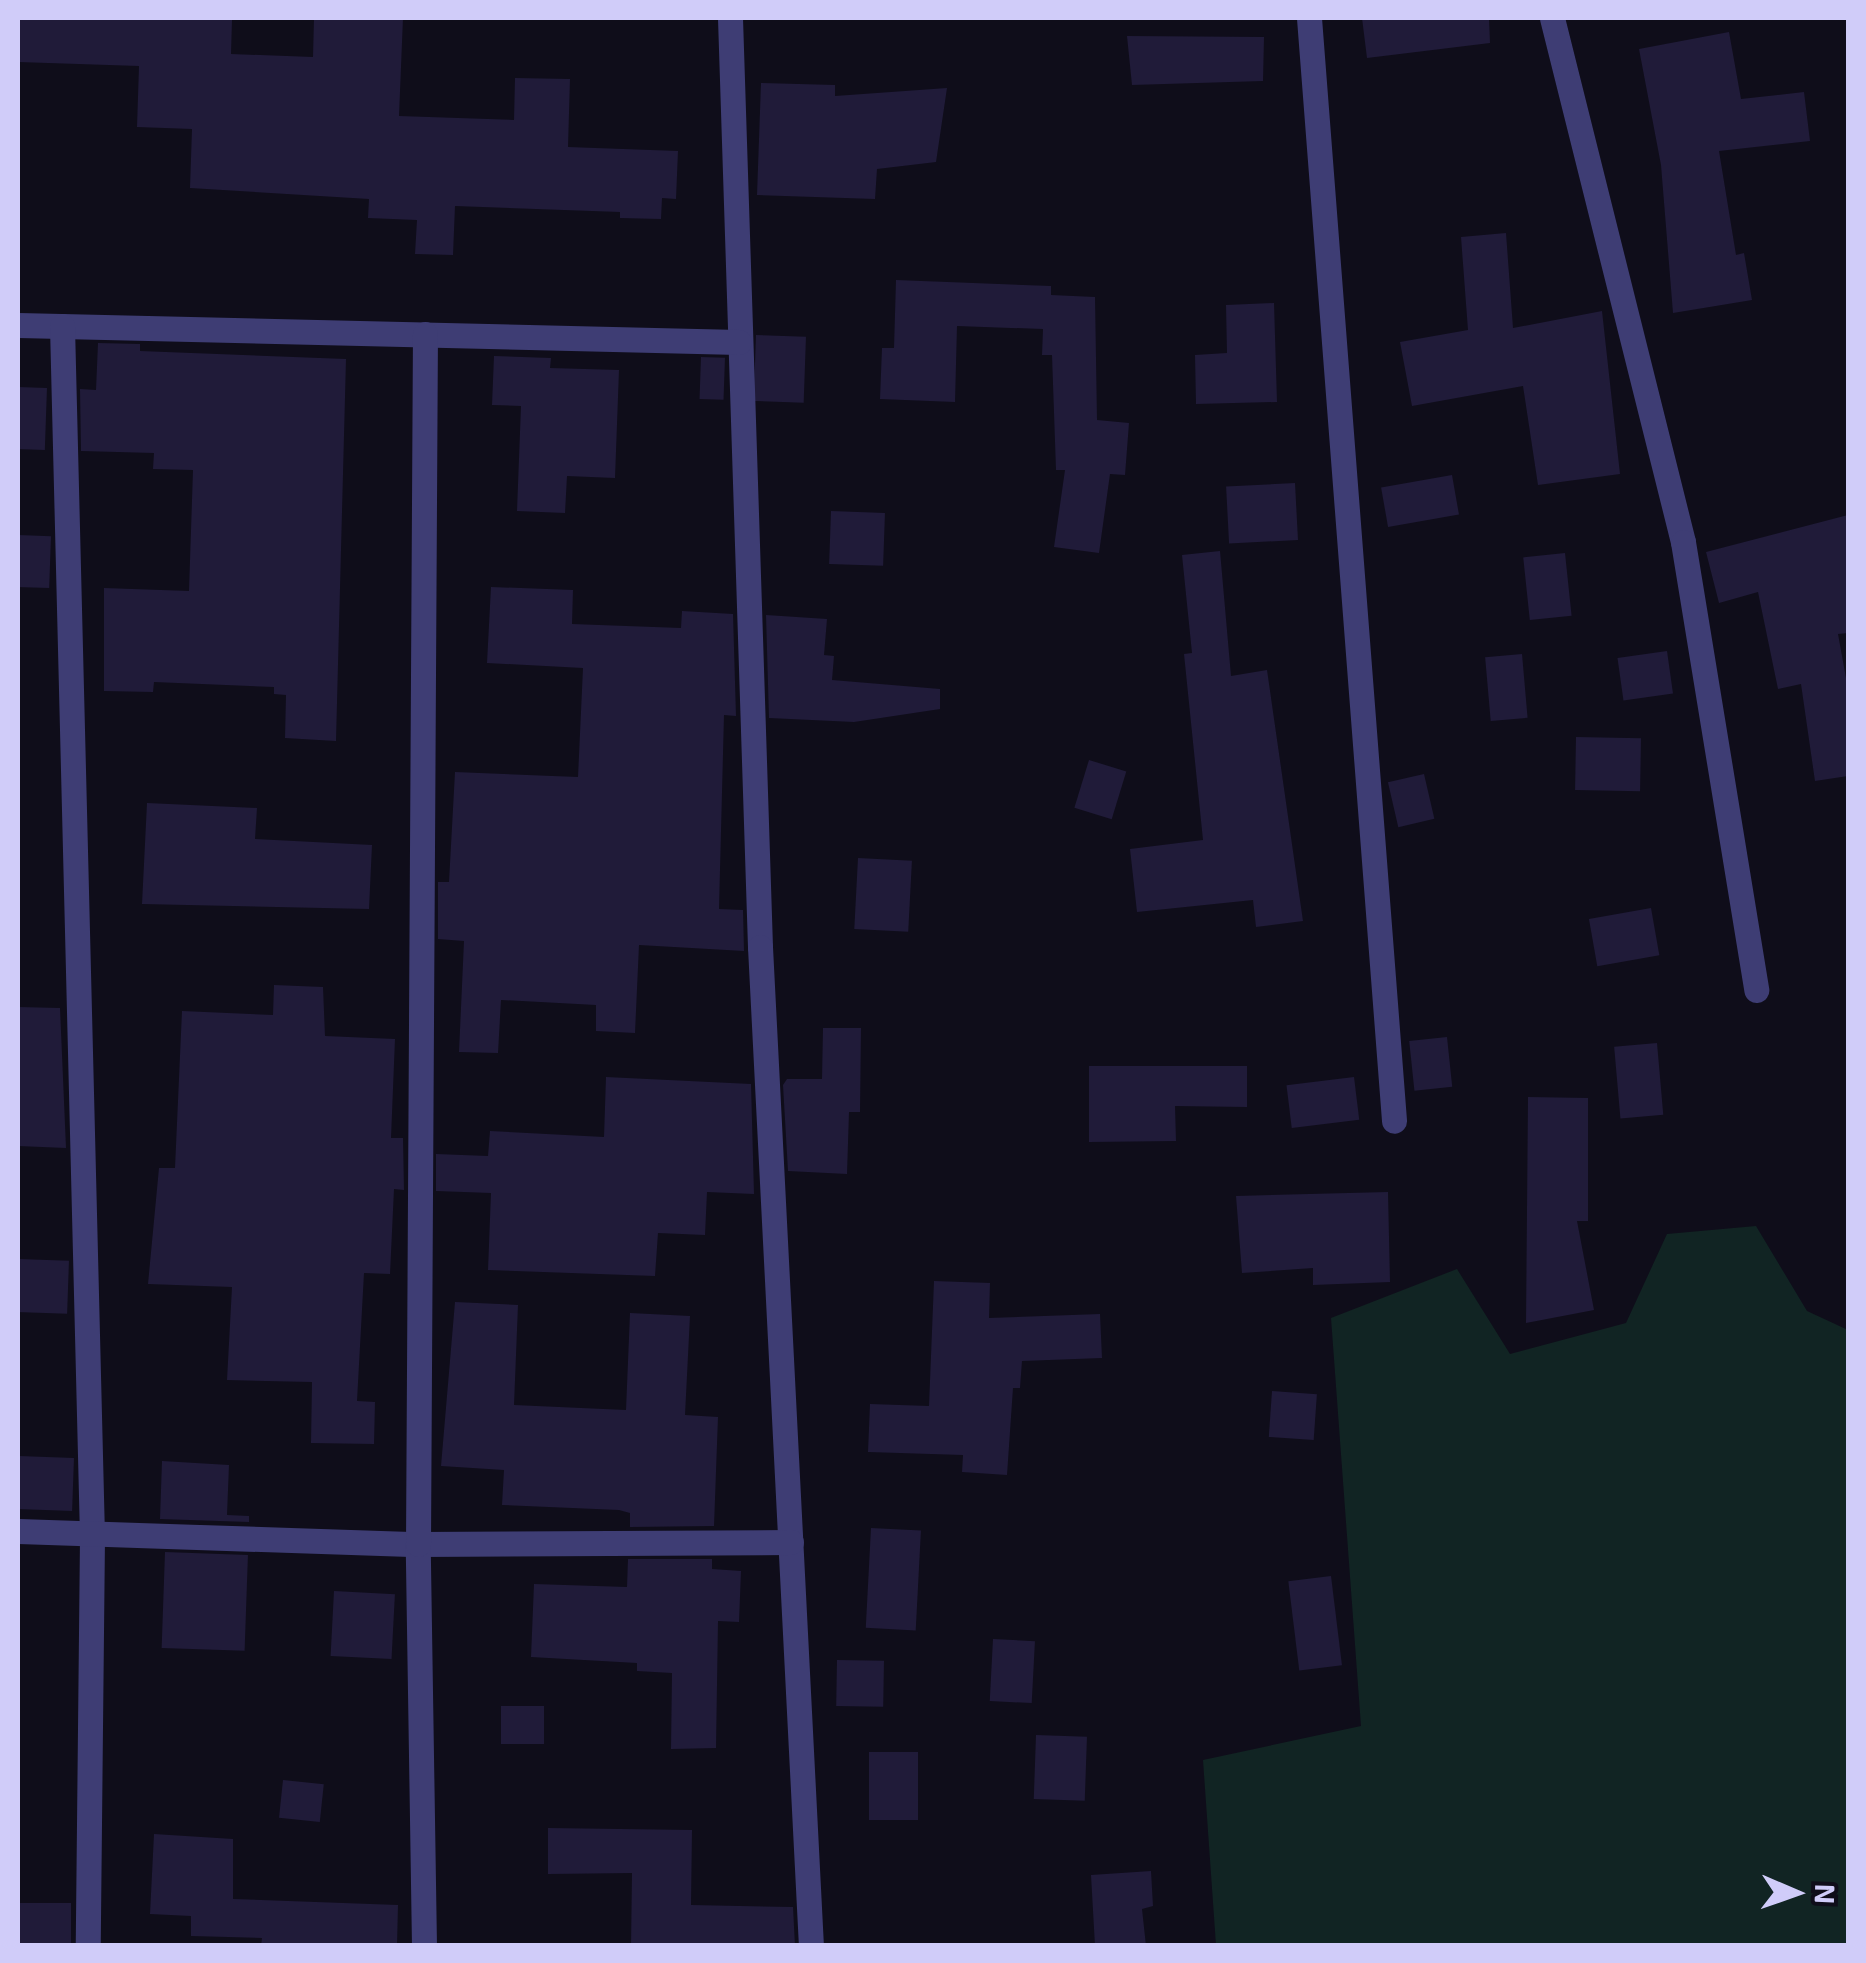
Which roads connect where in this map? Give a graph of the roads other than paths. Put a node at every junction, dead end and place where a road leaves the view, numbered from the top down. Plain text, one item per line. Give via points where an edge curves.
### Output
1 (730, 18) edge
2 (1309, 18) edge
3 (1552, 18) edge
4 (18, 325) edge
5 (62, 326) junction
6 (425, 334) junction
7 (739, 342) junction
8 (1756, 990) dead end
9 (1394, 1121) dead end
10 (18, 1531) edge
11 (92, 1537) junction
12 (791, 1542) junction
13 (418, 1544) junction
14 (88, 1946) edge
15 (424, 1946) edge
16 (811, 1946) edge

1 - 7 street
2 - 9 street
3 - 8 street via 1683,542
4 - 5 street
5 - 6 street
5 - 11 street
6 - 7 street
6 - 13 street
7 - 12 street via 760,947
10 - 11 street
11 - 13 street
11 - 14 street
12 - 13 street
12 - 16 street
13 - 15 street

